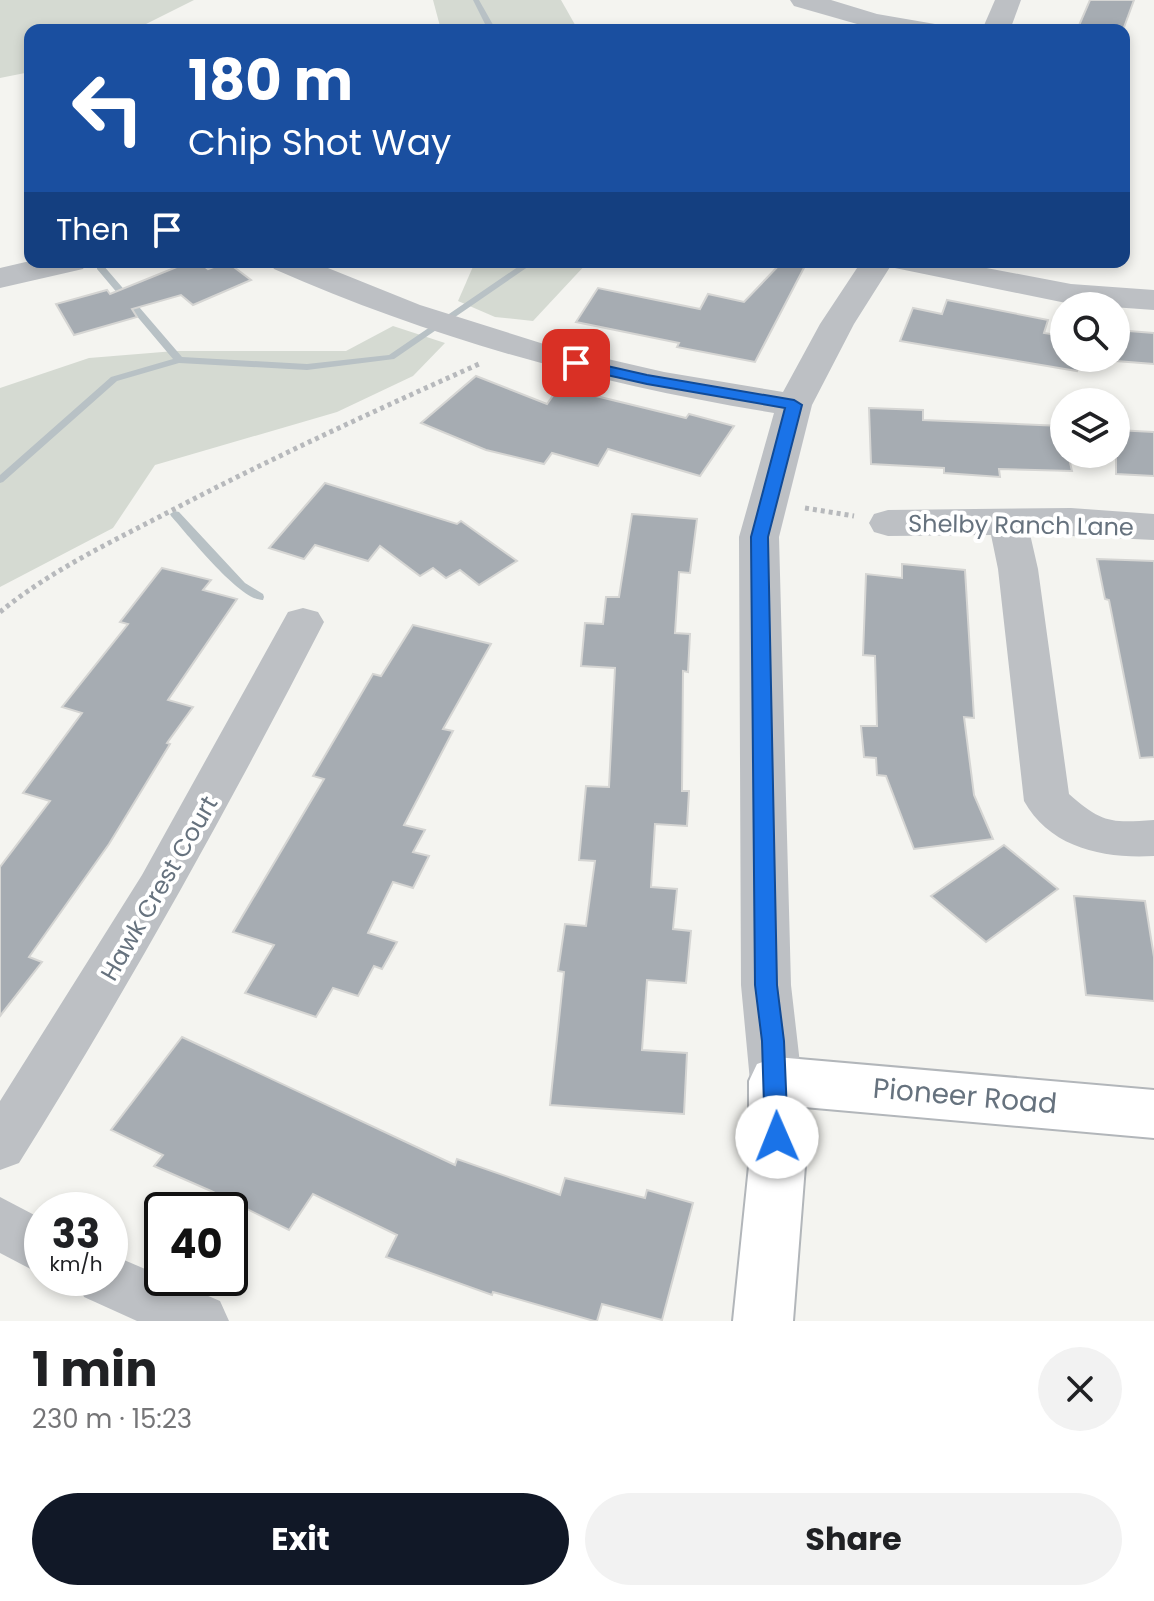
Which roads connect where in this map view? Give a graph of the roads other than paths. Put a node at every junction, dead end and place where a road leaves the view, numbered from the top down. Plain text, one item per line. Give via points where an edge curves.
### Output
1 (803, 0) edge
2 (1008, 0) edge
3 (894, 24) edge
4 (998, 24) edge
5 (44, 268) edge
6 (300, 268) edge
7 (873, 268) edge
8 (934, 268) edge
9 (0, 278) edge
10 (1154, 300) edge
11 (794, 405) junction
12 (1008, 522) junction
13 (888, 523) road end
14 (1154, 527) edge
15 (303, 622) dead end
16 (1154, 838) edge
17 (776, 1081) junction
18 (1154, 1114) edge
19 (0, 1146) edge
20 (0, 1223) edge
21 (24, 1238) edge
22 (128, 1289) edge
23 (200, 1321) edge
24 (763, 1321) edge

1 - 3 street
2 - 4 street
5 - 9 street
6 - 11 street via 392,307 621,375
7 - 11 street
8 - 10 street via 1071,294
11 - 17 street via 759,537 766,985
12 - 13 street, Shelby Ranch Lane
12 - 14 street, Shelby Ranch Lane
12 - 16 street via 1047,801 1080,830 1123,840
15 - 19 street, Hawk Crest Court via 211,798 81,1022
17 - 18 street, Pioneer Road
17 - 24 street via 777,1166
20 - 21 street
22 - 23 street

